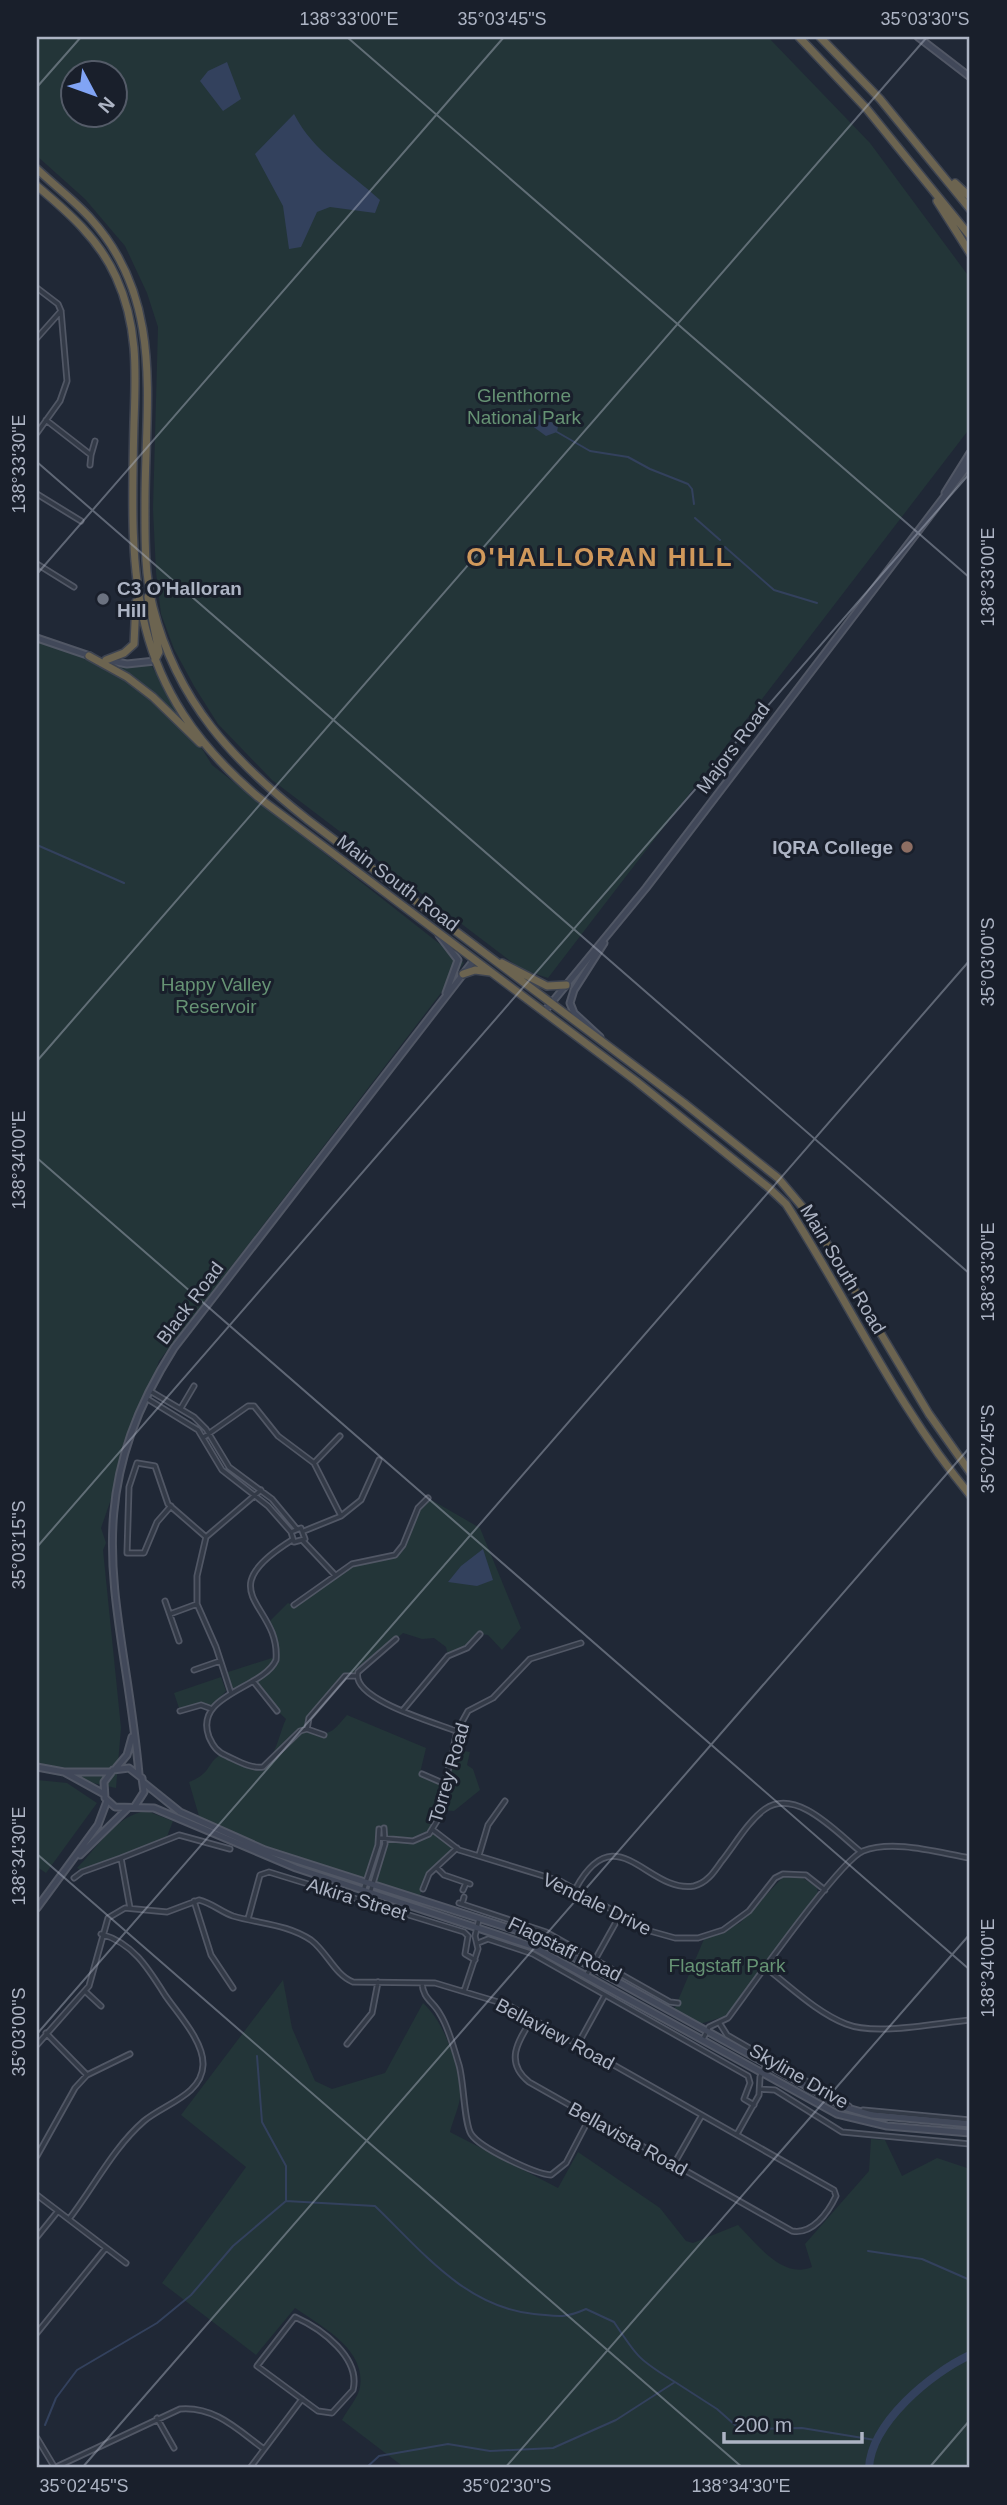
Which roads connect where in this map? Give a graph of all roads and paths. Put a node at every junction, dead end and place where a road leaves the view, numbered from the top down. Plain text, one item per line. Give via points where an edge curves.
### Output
1 (799, 37) edge
2 (820, 37) edge
3 (918, 37) edge
4 (970, 77) edge
5 (934, 163) junction
6 (37, 170) edge
7 (920, 174) junction
8 (37, 186) edge
9 (970, 197) edge
10 (970, 209) edge
11 (970, 236) edge
12 (970, 254) edge
13 (37, 288) edge
14 (61, 311) junction
15 (37, 338) edge
16 (46, 420) junction
17 (37, 433) edge
18 (95, 442) dead end
19 (970, 453) edge
20 (91, 455) junction
21 (970, 463) edge
22 (90, 465) dead end
23 (37, 494) edge
24 (942, 499) junction
25 (81, 521) dead end
26 (37, 564) edge
27 (148, 575) junction
28 (74, 587) dead end
29 (137, 595) junction
30 (37, 638) edge
31 (89, 656) junction
32 (106, 660) junction
33 (155, 661) junction
34 (172, 662) junction
35 (214, 755) junction
36 (435, 930) junction
37 (611, 931) junction
38 (481, 950) junction
39 (474, 960) junction
40 (495, 960) junction
41 (491, 972) junction
42 (463, 974) junction
43 (566, 985) junction
44 (443, 999) junction
45 (551, 1003) junction
46 (544, 1012) junction
47 (606, 1045) junction
48 (733, 1141) junction
49 (769, 1188) junction
50 (194, 1386) dead end
51 (150, 1391) junction
52 (146, 1398) junction
53 (181, 1409) junction
54 (210, 1434) junction
55 (340, 1436) dead end
56 (204, 1437) junction
57 (953, 1450) junction
58 (941, 1459) junction
59 (379, 1460) dead end
60 (314, 1463) junction
61 (970, 1472) edge
62 (261, 1490) junction
63 (970, 1495) edge
64 (256, 1496) junction
65 (428, 1498) dead end
66 (171, 1506) junction
67 (341, 1516) junction
68 (296, 1528) junction
69 (304, 1531) junction
70 (291, 1532) junction
71 (206, 1537) junction
72 (292, 1540) junction
73 (303, 1541) junction
74 (335, 1575) junction
75 (166, 1601) dead end
76 (197, 1604) junction
77 (295, 1605) dead end
78 (170, 1614) junction
79 (480, 1634) dead end
80 (396, 1639) dead end
81 (179, 1641) dead end
82 (581, 1643) dead end
83 (220, 1661) junction
84 (194, 1670) dead end
85 (356, 1675) junction
86 (253, 1681) junction
87 (231, 1693) junction
88 (212, 1709) junction
89 (403, 1710) junction
90 (180, 1711) dead end
91 (277, 1711) dead end
92 (307, 1729) junction
93 (457, 1731) junction
94 (133, 1733) junction
95 (324, 1735) dead end
96 (37, 1767) edge
97 (116, 1768) junction
98 (64, 1772) junction
99 (110, 1772) junction
100 (139, 1774) junction
101 (422, 1774) dead end
102 (144, 1783) junction
103 (445, 1784) junction
104 (104, 1794) junction
105 (107, 1801) junction
106 (505, 1801) dead end
107 (135, 1806) junction
108 (128, 1808) junction
109 (433, 1830) junction
110 (380, 1838) junction
111 (386, 1839) junction
112 (457, 1847) junction
113 (230, 1849) dead end
114 (861, 1852) junction
115 (479, 1856) junction
116 (121, 1858) junction
117 (970, 1858) edge
118 (437, 1868) junction
119 (60, 1875) junction
120 (74, 1878) dead end
121 (367, 1888) junction
122 (423, 1889) dead end
123 (575, 1889) junction
124 (463, 1890) dead end
125 (825, 1890) junction
126 (464, 1897) dead end
127 (194, 1901) junction
128 (37, 1908) edge
129 (130, 1908) junction
130 (620, 1915) junction
131 (248, 1919) junction
132 (478, 1923) junction
133 (101, 1934) junction
134 (478, 1943) junction
135 (475, 1960) junction
136 (593, 1964) junction
137 (766, 1968) junction
138 (587, 1974) junction
139 (378, 1982) junction
140 (422, 1983) junction
141 (233, 1988) dead end
142 (464, 1991) junction
143 (86, 1992) junction
144 (605, 1995) junction
145 (678, 2003) dead end
146 (101, 2006) dead end
147 (532, 2019) junction
148 (970, 2020) edge
149 (720, 2024) junction
150 (46, 2033) junction
151 (706, 2033) junction
152 (702, 2040) junction
153 (347, 2044) dead end
154 (37, 2045) edge
155 (578, 2045) junction
156 (130, 2054) dead end
157 (765, 2066) junction
158 (761, 2073) junction
159 (87, 2075) junction
160 (760, 2089) junction
161 (754, 2105) junction
162 (702, 2115) junction
163 (590, 2117) junction
164 (970, 2122) edge
165 (970, 2133) edge
166 (737, 2134) junction
167 (970, 2144) edge
168 (37, 2155) edge
169 (674, 2164) junction
170 (37, 2195) edge
171 (58, 2211) junction
172 (69, 2219) junction
173 (792, 2231) joint
174 (37, 2237) edge
175 (106, 2248) junction
176 (126, 2263) dead end
177 (37, 2333) edge
178 (302, 2399) junction
179 (157, 2418) junction
180 (37, 2438) edge
181 (174, 2448) dead end
182 (264, 2449) junction
183 (55, 2468) edge
184 (250, 2468) edge

1 - 7 highway
2 - 5 highway
3 - 4 main road
5 - 9 highway
5 - 10 highway
6 - 27 highway, Main South Road via 99,229 137,298 147,350
7 - 11 highway
7 - 12 highway
8 - 29 highway, Main South Road via 97,244 116,275 129,311 137,370 132,544
13 - 14 street
14 - 15 street
14 - 16 street via 67,381
16 - 17 street
16 - 20 street
18 - 20 street
19 - 24 main road, Majors Road
20 - 22 street
21 - 24 main road, Majors Road
23 - 25 street
24 - 37 main road, Majors Road
26 - 28 street
27 - 33 highway via 148,607 159,652
27 - 34 highway, Main South Road via 153,607
29 - 32 highway via 134,643
29 - 33 highway, Main South Road
30 - 31 main road
31 - 32 main road
31 - 35 highway via 153,697
32 - 33 main road via 127,664
33 - 34 highway
33 - 35 highway, Main South Road via 184,716
34 - 38 highway, Main South Road via 211,730 252,775
35 - 36 highway, Main South Road via 258,797
36 - 39 highway, Main South Road
36 - 44 main road via 458,962
37 - 43 main road, Majors Road
37 - 47 main road via 570,1003
38 - 39 highway
38 - 40 highway, Main South Road
39 - 41 highway, Main South Road
39 - 42 main road, Black Road
40 - 43 highway via 547,986
40 - 45 highway, Main South Road
41 - 42 highway
41 - 46 highway, Main South Road
42 - 44 main road, Black Road
43 - 45 main road, Majors Road
44 - 51 main road, Black Road via 174,1348
45 - 46 main road, Majors Road
45 - 47 highway, Main South Road
46 - 49 highway, Main South Road
47 - 48 highway, Main South Road
48 - 49 highway via 772,1180
48 - 57 highway, Main South Road via 778,1178 811,1217
49 - 58 highway, Main South Road via 796,1220
50 - 53 street
51 - 52 main road, Black Road
51 - 53 street
52 - 56 street
52 - 94 main road, Black Road via 115,1484 111,1534 112,1579
53 - 54 street
54 - 56 street
54 - 60 street via 251,1405 278,1436
54 - 62 street via 229,1467
55 - 60 street
56 - 64 street via 222,1470
57 - 58 highway
57 - 61 highway, Main South Road
58 - 63 highway, Main South Road
59 - 67 street via 360,1500
60 - 67 street
62 - 64 street
62 - 68 street
64 - 70 street
64 - 71 street
65 - 74 street via 394,1555 352,1564
66 - 66 street via 165,1500 159,1471 137,1463 129,1487 127,1553 144,1553 157,1522
66 - 71 street
67 - 69 street
68 - 69 street
68 - 70 street
69 - 73 street
70 - 72 street
71 - 76 street via 197,1576
72 - 73 street
72 - 86 street via 265,1556 251,1582 277,1651 272,1669
73 - 74 street
74 - 77 street
75 - 78 street
76 - 78 street
76 - 83 street
78 - 81 street
79 - 89 street via 467,1648 448,1656
80 - 85 street
82 - 93 street, Torrey Road via 530,1659 493,1698 468,1711
83 - 84 street
83 - 87 street
85 - 89 street via 368,1694
85 - 92 street via 345,1676 309,1718
86 - 87 street
86 - 91 street
87 - 88 street
88 - 90 street via 201,1705
88 - 92 street via 207,1729 215,1748 256,1768
89 - 93 street
92 - 95 street
93 - 103 street, Torrey Road
94 - 97 main road via 129,1751
94 - 100 main road, Black Road
96 - 98 main road
97 - 99 main road
97 - 100 main road
98 - 99 main road
98 - 104 main road
99 - 104 main road
100 - 102 main road
101 - 103 street
102 - 107 main road via 143,1796
102 - 121 main road, Flagstaff Road via 175,1808 220,1831
103 - 109 street, Torrey Road
104 - 105 main road
105 - 108 main road
105 - 119 main road via 98,1825
106 - 115 street via 488,1825
107 - 108 main road
107 - 121 main road, Flagstaff Road via 162,1811 256,1852
108 - 119 main road
109 - 111 street, Torrey Road via 413,1841
109 - 112 street, Vendale Drive
110 - 111 street, Torrey Road
110 - 111 street via 382,1829
110 - 121 street
111 - 121 street
112 - 115 street, Vendale Drive
112 - 118 street
113 - 116 street via 183,1835
114 - 117 street via 894,1847
114 - 123 street via 808,1811 787,1803 766,1808 712,1874 696,1885 678,1886 622,1857 600,1860
114 - 125 street
115 - 123 street, Vendale Drive
116 - 120 street
116 - 129 street
118 - 122 street
118 - 124 street via 468,1883
119 - 128 main road
121 - 132 main road, Flagstaff Road
123 - 130 street, Vendale Drive
125 - 130 street, Vendale Drive via 806,1875 783,1874 737,1922 698,1938 663,1935
125 - 137 street
126 - 136 street via 460,1904 533,1927
127 - 129 street via 167,1912
127 - 131 street, Bellaview Road
127 - 141 street via 211,1955
129 - 133 street via 119,1909 108,1918
130 - 136 street
131 - 135 street, Alkira Street via 260,1875 269,1872 464,1932 465,1954
131 - 139 street, Bellaview Road via 311,1940 347,1979
132 - 134 street
132 - 136 main road, Flagstaff Road via 537,1937
132 - 138 main road, Flagstaff Road
133 - 143 street
133 - 172 street via 136,1954 196,2042 203,2064 195,2086 143,2122
134 - 135 street
134 - 144 street, Flagstaff Road via 488,1939 533,1954
135 - 142 street
136 - 138 street
136 - 145 street
136 - 151 main road, Flagstaff Road
137 - 148 street via 848,2025 868,2028
137 - 149 street
138 - 152 main road, Flagstaff Road
139 - 140 street, Bellaview Road
139 - 153 street via 372,2013
140 - 142 street, Bellaview Road
140 - 163 street via 424,1996 440,2014 463,2082 466,2121 479,2142 539,2174 551,2175 566,2163
142 - 147 street, Bellaview Road via 508,2005
143 - 146 street
143 - 150 street
144 - 155 street
144 - 161 street, Flagstaff Road via 748,2076 744,2099
147 - 155 street, Bellaview Road
147 - 163 street, Bellavista Road via 514,2054 514,2066 520,2076
149 - 151 street
149 - 164 street, Skyline Drive via 727,2035 851,2108
150 - 154 street
150 - 159 street
151 - 152 street
151 - 157 main road, Flagstaff Road
152 - 158 main road, Flagstaff Road
155 - 162 street, Bellaview Road
156 - 159 street
157 - 158 street
157 - 164 main road, Flagstaff Road via 859,2112
158 - 160 street
158 - 165 main road, Flagstaff Road via 837,2114 887,2126
159 - 168 street
160 - 161 street
160 - 167 street via 775,2090 842,2132
161 - 166 street
162 - 166 street, Bellaview Road
162 - 169 street
163 - 169 street, Bellavista Road
166 - 173 street, Bellaview Road via 834,2190 833,2202 811,2229
169 - 173 street, Bellavista Road
170 - 171 street
171 - 172 street
171 - 174 street
172 - 175 street
175 - 176 street
175 - 177 street
178 - 178 street via 322,2413 332,2413 353,2390 356,2374 344,2352 296,2317 257,2366
178 - 182 street
179 - 181 street
179 - 182 street via 180,2409 207,2411
179 - 183 street
180 - 183 street
182 - 184 street

